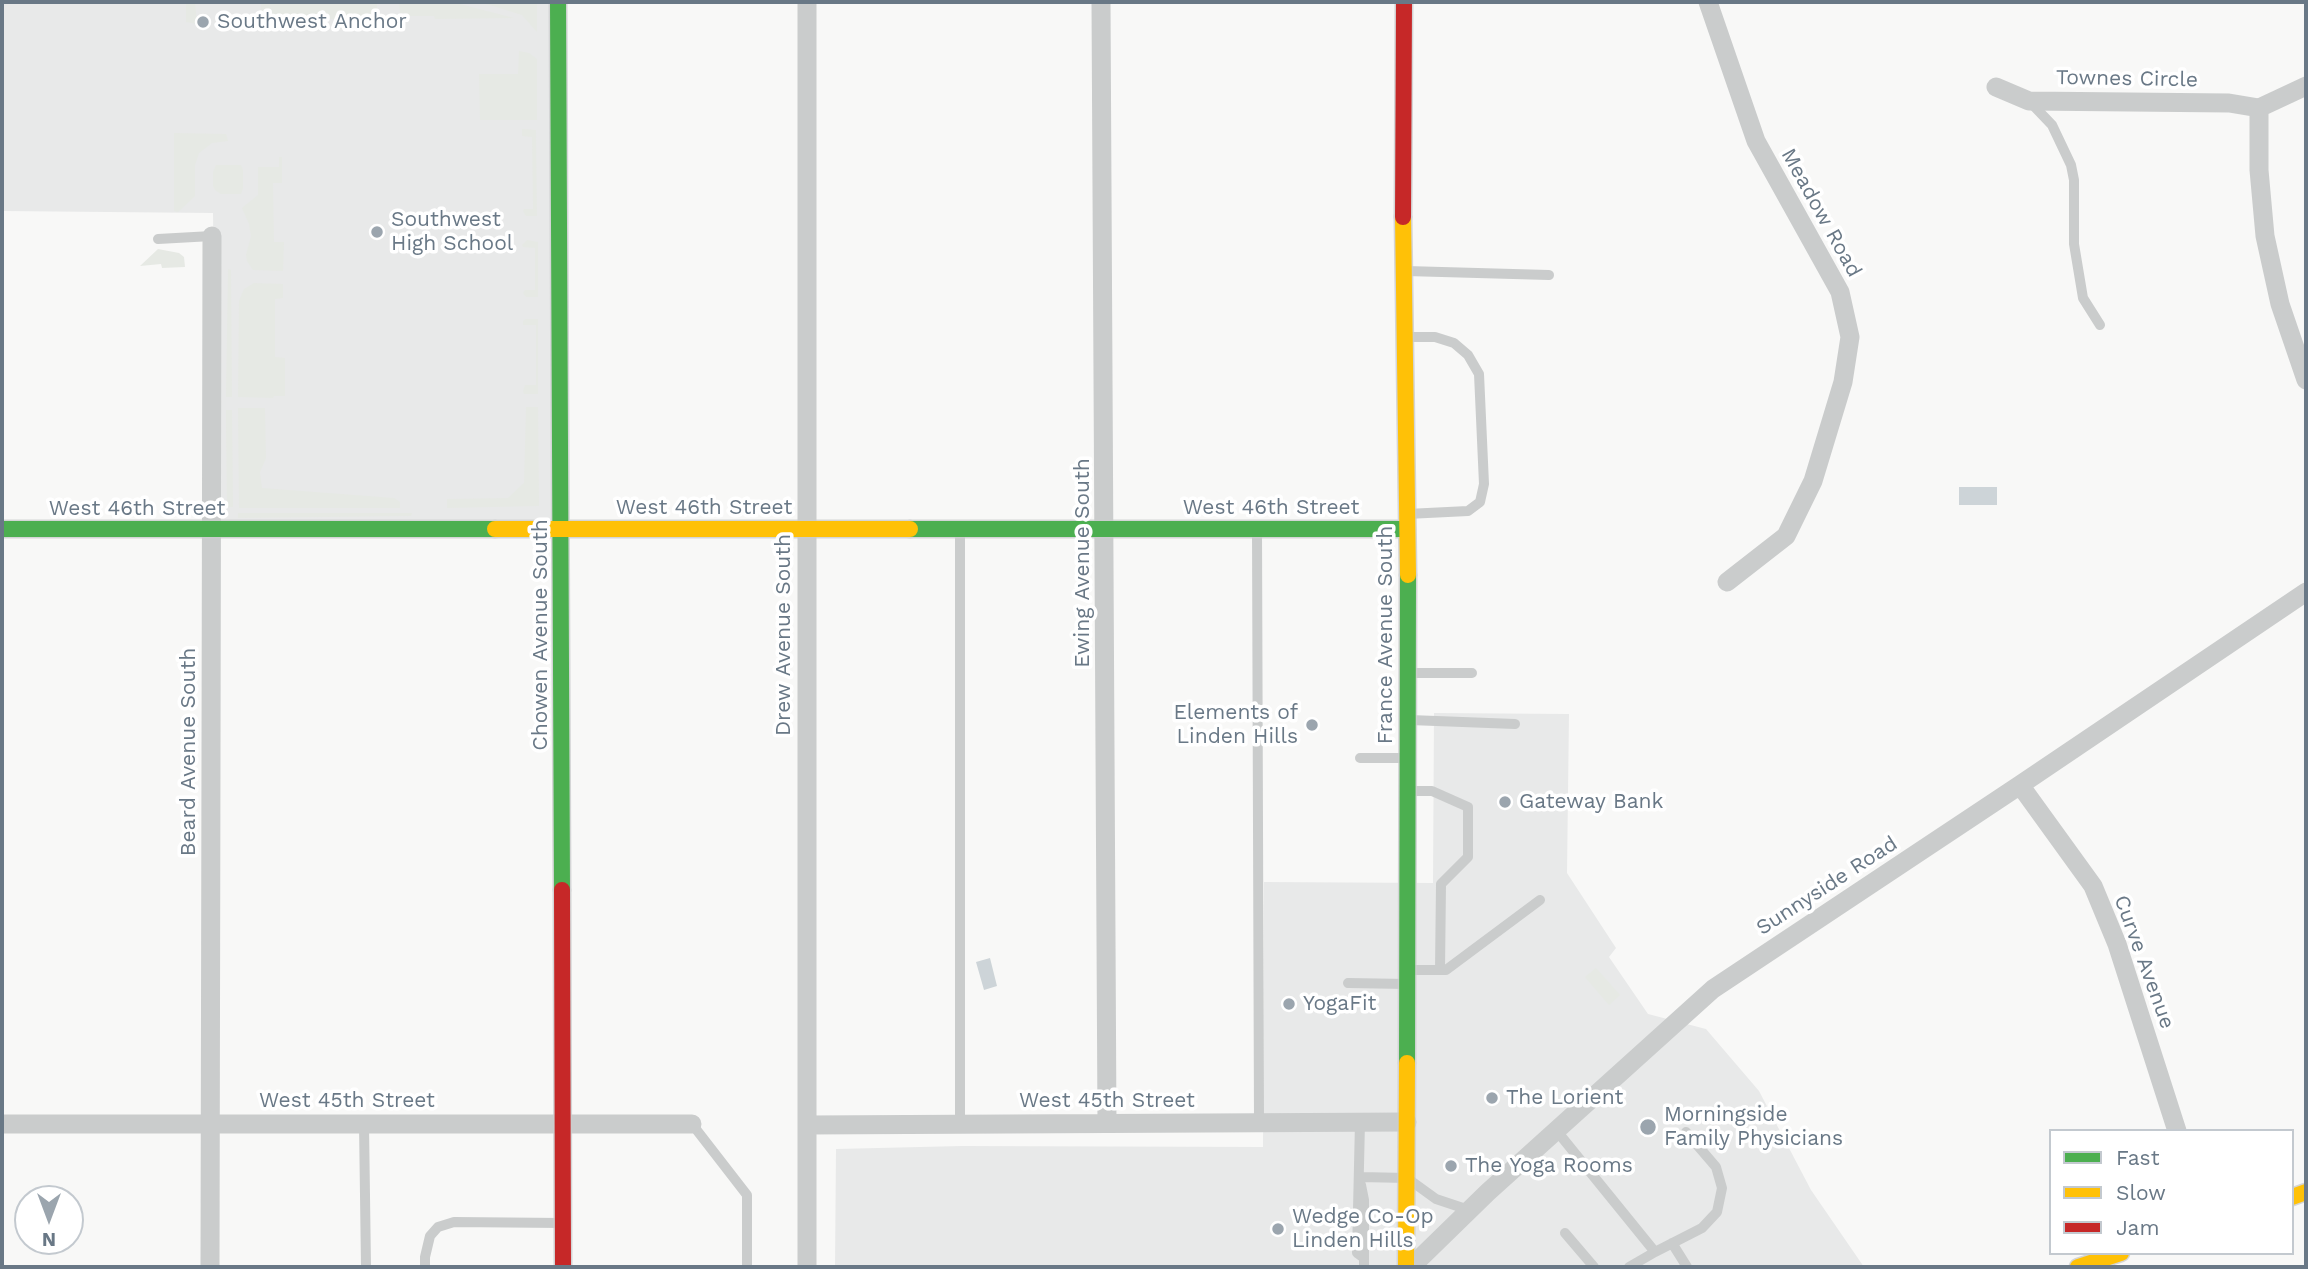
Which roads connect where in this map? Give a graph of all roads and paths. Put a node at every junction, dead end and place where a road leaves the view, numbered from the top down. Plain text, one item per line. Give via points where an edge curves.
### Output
1 (558, 2) edge
2 (807, 2) edge
3 (1101, 2) edge
4 (1404, 2) edge
5 (1708, 2) edge
6 (2306, 86) edge
7 (1996, 87) dead end
8 (2029, 101) junction
9 (2259, 108) junction
10 (212, 236) joint
11 (158, 239) dead end
12 (1404, 271) junction
13 (1549, 275) dead end
14 (2100, 325) dead end
15 (1404, 337) junction
16 (2306, 380) edge
17 (1407, 522) junction
18 (806, 528) junction
19 (2, 529) edge
20 (562, 529) junction
21 (960, 529) junction
22 (1105, 529) junction
23 (1257, 529) junction
24 (212, 530) junction
25 (1727, 582) dead end
26 (2306, 592) edge
27 (1409, 673) junction
28 (1472, 673) dead end
29 (1408, 720) junction
30 (1514, 724) dead end
31 (1360, 758) dead end
32 (1407, 758) junction
33 (2020, 785) junction
34 (1407, 790) junction
35 (1540, 900) dead end
36 (1440, 970) junction
37 (1407, 977) junction
38 (1348, 983) dead end
39 (1259, 1122) junction
40 (1360, 1122) junction
41 (1407, 1122) junction
42 (1107, 1123) junction
43 (2, 1124) edge
44 (210, 1124) junction
45 (364, 1124) junction
46 (562, 1124) junction
47 (692, 1124) joint
48 (960, 1124) junction
49 (808, 1125) junction
50 (2176, 1129) edge
51 (1556, 1130) junction
52 (1686, 1132) dead end
53 (1360, 1177) junction
54 (1406, 1178) junction
55 (1470, 1210) junction
56 (562, 1223) junction
57 (1565, 1233) dead end
58 (1672, 1243) junction
59 (1655, 1252) junction
60 (2114, 1255) edge
61 (1364, 1263) edge
62 (210, 1267) edge
63 (366, 1267) edge
64 (425, 1267) edge
65 (563, 1267) edge
66 (747, 1267) edge
67 (807, 1267) edge
68 (1409, 1267) edge
69 (1594, 1267) edge
70 (1629, 1267) edge
71 (1687, 1267) edge
72 (2078, 1267) edge

1 - 20 street, Chowen Avenue South
2 - 18 street, Drew Avenue South
3 - 22 street, Ewing Avenue South
4 - 12 street, France Avenue South
5 - 25 street, Meadow Road via 1755,141 1840,292 1850,337 1843,382 1813,481 1786,536
6 - 9 street
7 - 8 street, Townes Circle
8 - 9 street, Townes Circle via 2229,103
8 - 14 lane via 2052,125 2071,165 2074,244 2083,298
9 - 16 street via 2265,236 2280,304
10 - 11 lane
10 - 24 street, Beard Avenue South
12 - 13 lane
12 - 15 street, France Avenue South
15 - 17 street, France Avenue South
15 - 17 lane via 1435,337 1454,343 1479,374 1484,484 1480,502 1468,512
17 - 23 street, West 46th Street
17 - 27 street, France Avenue South
18 - 20 street, West 46th Street
18 - 21 street, West 46th Street
18 - 49 street, Drew Avenue South
19 - 24 street, West 46th Street
20 - 24 street, West 46th Street
20 - 46 street, Chowen Avenue South
21 - 22 street, West 46th Street
21 - 48 lane
22 - 23 street, West 46th Street
22 - 42 street, Ewing Avenue South
23 - 39 lane
24 - 44 street, Beard Avenue South
26 - 33 street, Sunnyside Road
27 - 28 lane
27 - 29 street, France Avenue South
29 - 30 lane
29 - 32 street, France Avenue South
31 - 32 lane
32 - 34 street, France Avenue South
33 - 50 street, Curve Avenue via 2093,886 2117,944
33 - 51 street, Sunnyside Road via 1713,989
34 - 36 lane via 1432,791 1468,807 1468,857 1441,884
34 - 37 street, France Avenue South
35 - 36 lane
36 - 37 lane
37 - 38 lane
37 - 41 street, France Avenue South
39 - 40 street, West 45th Street
39 - 42 street, West 45th Street
40 - 41 street, West 45th Street
40 - 53 lane
41 - 54 street, France Avenue South
42 - 48 street, West 45th Street
43 - 44 street, West 45th Street
44 - 45 street, West 45th Street
44 - 62 street, Beard Avenue South
45 - 46 street, West 45th Street
45 - 63 lane
46 - 47 street, West 45th Street
46 - 56 street, Chowen Avenue South
47 - 66 lane via 747,1195
48 - 49 street, West 45th Street
49 - 67 street, Drew Avenue South
51 - 55 street, Sunnyside Road
51 - 59 lane
52 - 58 lane via 1716,1167 1722,1188 1717,1212 1702,1228
53 - 54 lane
53 - 61 lane
54 - 55 lane via 1436,1199
54 - 68 street, France Avenue South
55 - 68 street, Sunnyside Road
56 - 64 lane via 454,1222 438,1227 430,1236
56 - 65 street, Chowen Avenue South
57 - 69 lane
58 - 59 lane
58 - 71 lane
59 - 70 lane
60 - 72 street

